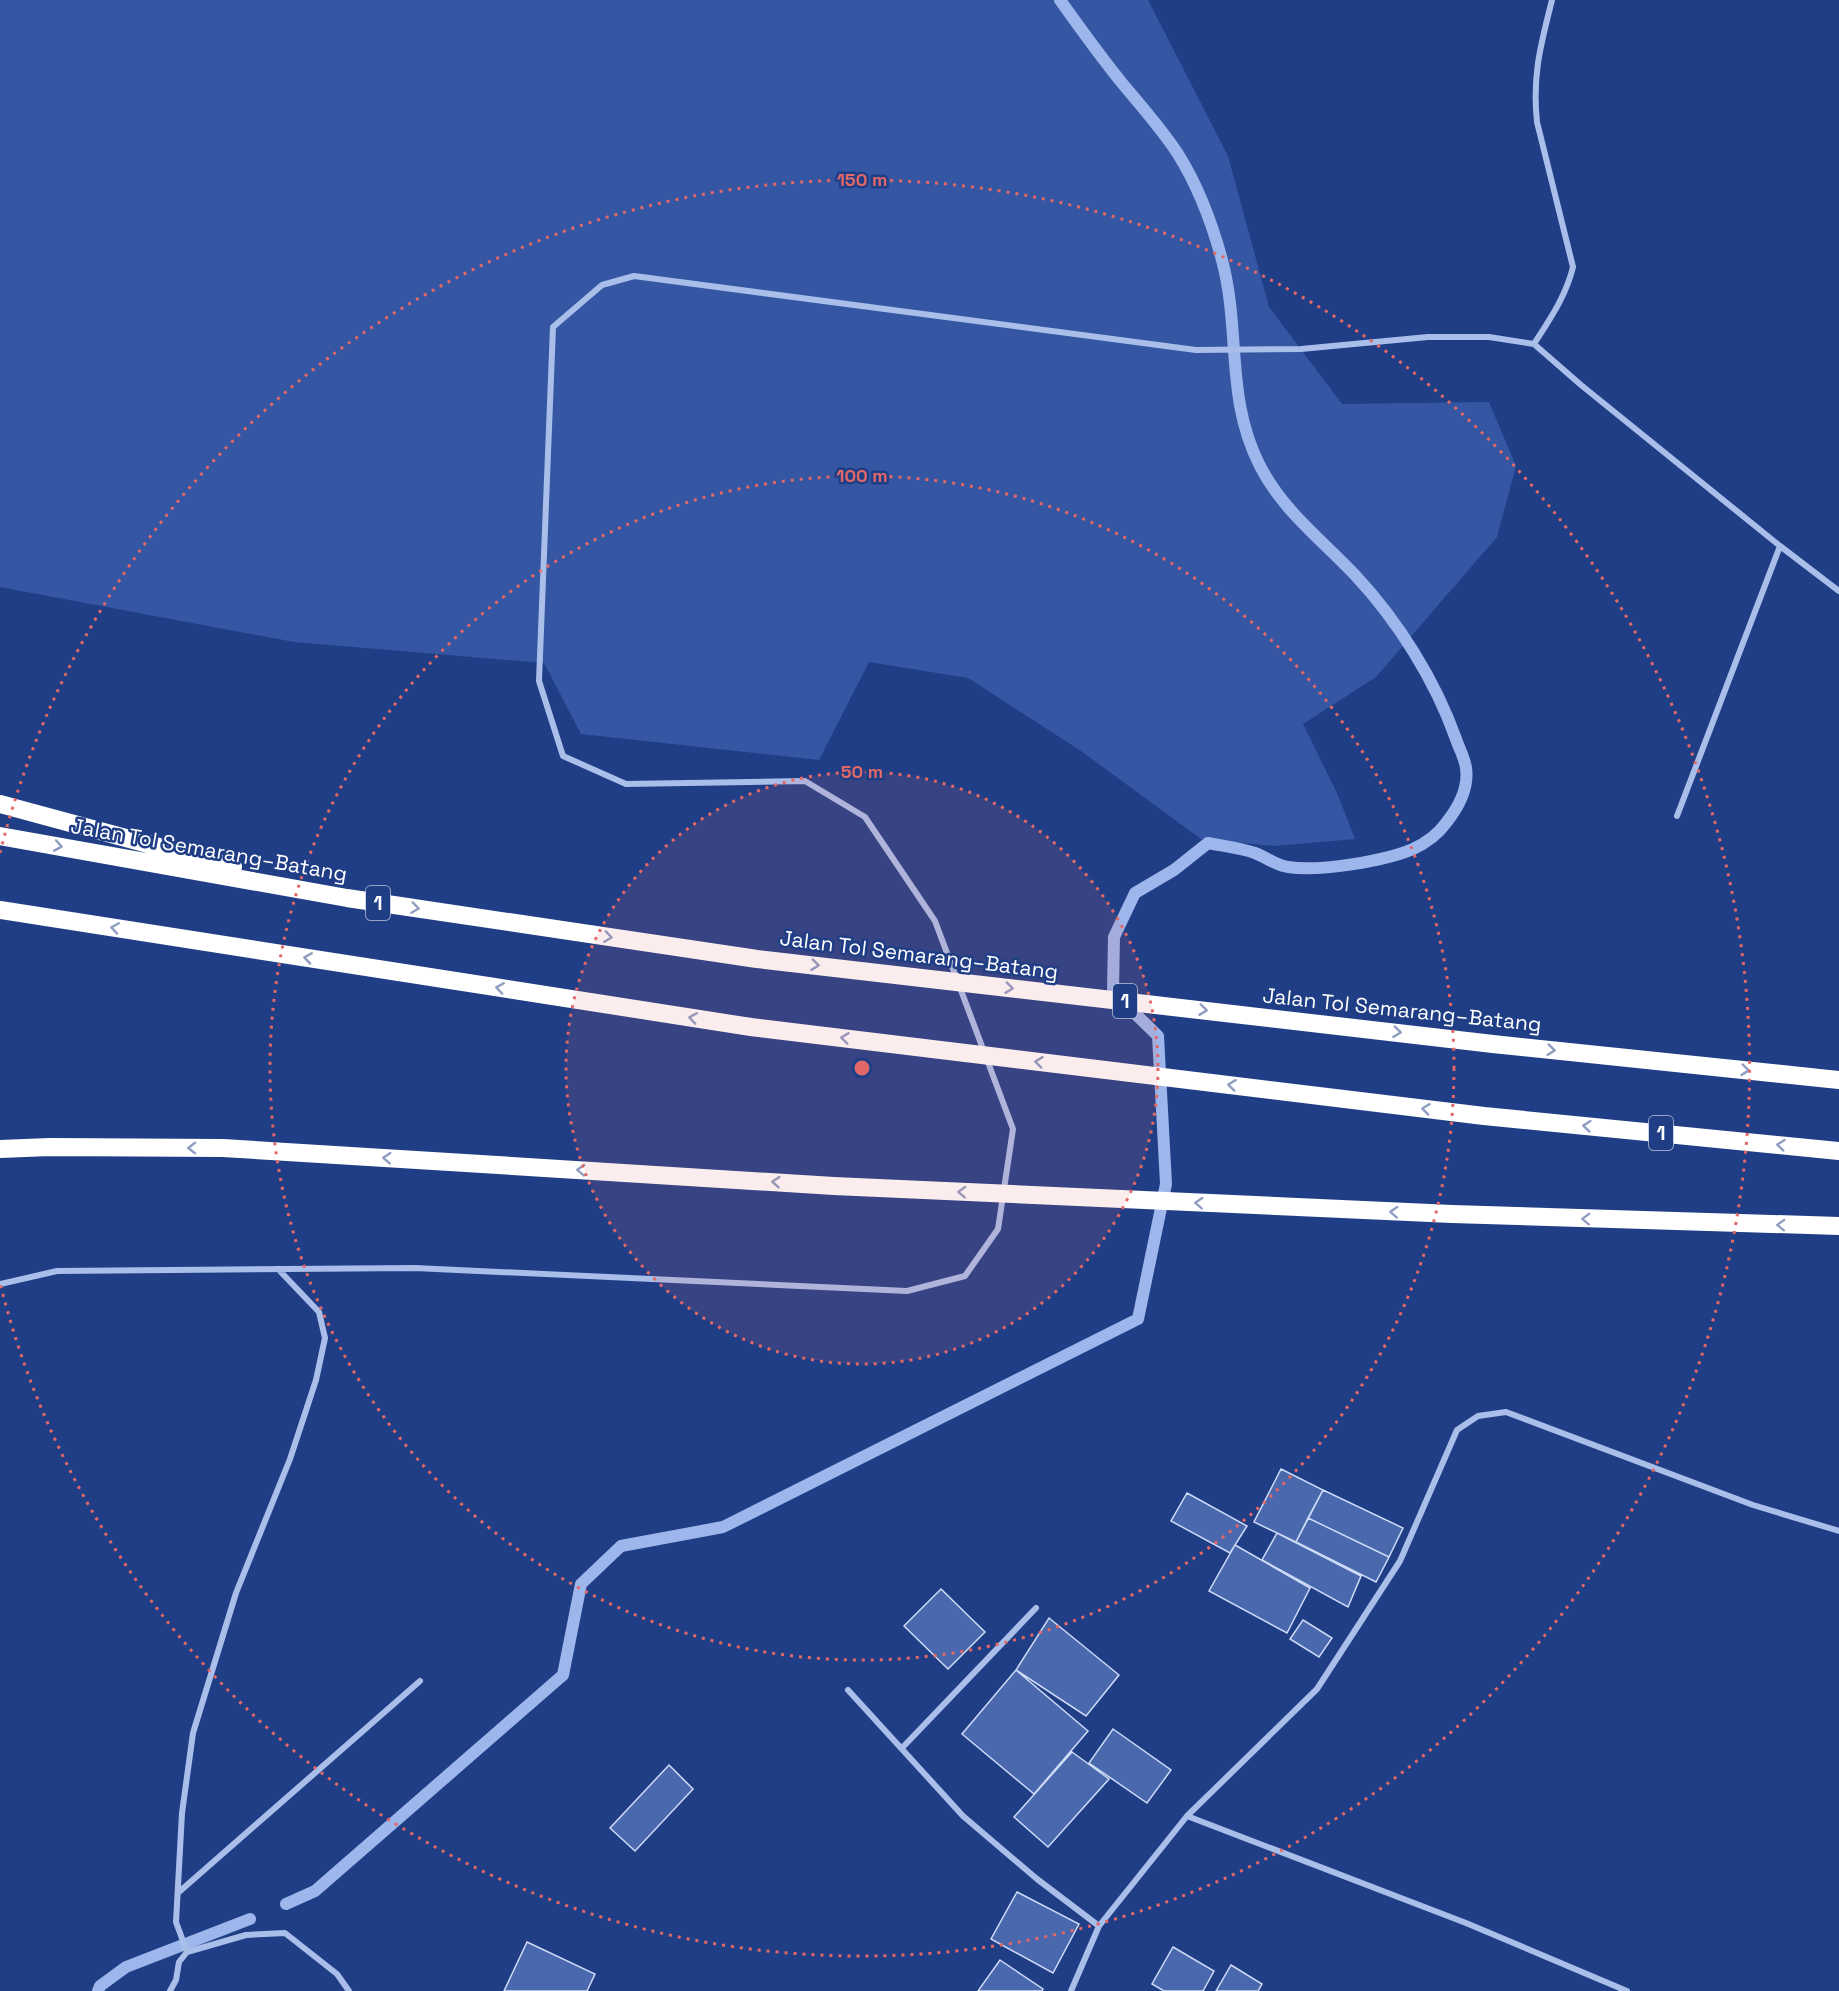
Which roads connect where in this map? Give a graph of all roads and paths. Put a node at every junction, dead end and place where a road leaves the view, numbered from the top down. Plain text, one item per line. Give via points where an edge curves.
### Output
1 (1552, 0) edge
2 (1534, 344) junction
3 (1780, 546) junction
4 (1839, 591) edge
5 (0, 804) edge
6 (1677, 816) dead end
7 (0, 836) edge
8 (347, 898) junction
9 (0, 910) edge
10 (1839, 1080) edge
11 (0, 1149) edge
12 (1839, 1151) edge
13 (1839, 1226) edge
14 (278, 1269) junction
15 (0, 1284) edge
16 (1839, 1531) edge
17 (1036, 1608) dead end
18 (420, 1681) dead end
19 (848, 1690) dead end
20 (902, 1748) junction
21 (1187, 1816) junction
22 (179, 1892) junction
23 (1099, 1926) junction
24 (187, 1952) junction
25 (170, 1991) edge
26 (349, 1991) edge
27 (1071, 1991) edge
28 (1627, 1991) edge

1 - 2 street via 1536,64 1535,100 1537,122 1574,267 1560,305
2 - 3 street
2 - 14 street via 1489,337 1428,337 1301,349 1196,350 634,276 602,285 553,327 539,681 563,756 626,784 805,781 865,817 935,921 1013,1129 998,1229 965,1276 907,1291 415,1268
3 - 4 street
3 - 6 street
5 - 8 highway
7 -> 8 highway, Jalan Tol Semarang–Batang / 1
8 -> 10 highway, Jalan Tol Semarang–Batang / 1 via 757,959
12 -> 9 highway, 1 via 1484,1116 751,1027
13 -> 11 highway via 1452,1214 834,1186 223,1148
14 - 15 street via 57,1271
14 - 22 street via 319,1312 325,1338 316,1380 290,1459 236,1593 193,1733 182,1813
16 - 21 street via 1754,1505 1506,1412 1478,1416 1457,1430 1400,1561 1317,1689
17 - 20 street
18 - 22 street
19 - 20 street
20 - 23 street via 963,1816 1037,1880
21 - 23 street
21 - 28 street via 1466,1923
22 - 24 street via 176,1922
23 - 27 street
24 - 25 street via 179,1962
24 - 26 street via 246,1935 285,1933 337,1974

